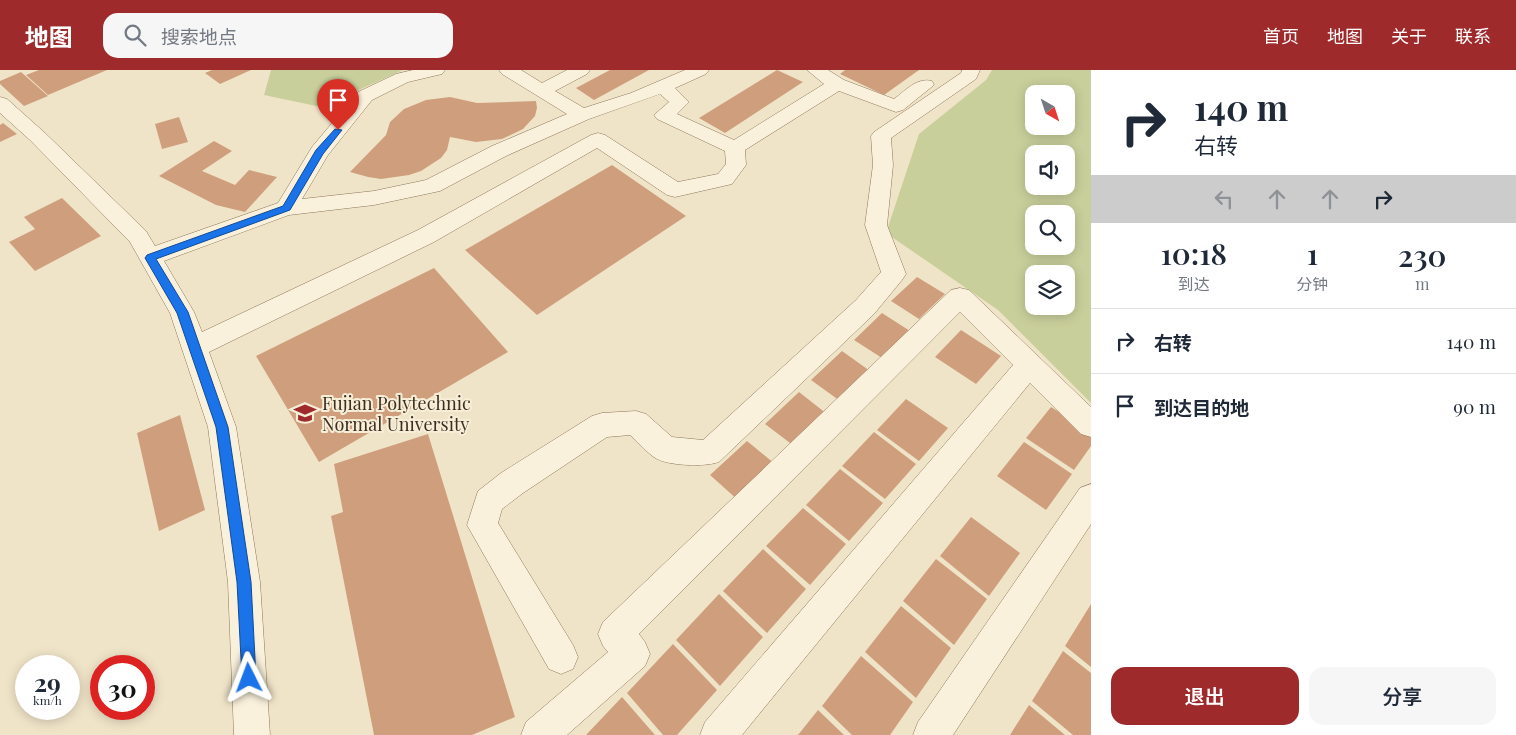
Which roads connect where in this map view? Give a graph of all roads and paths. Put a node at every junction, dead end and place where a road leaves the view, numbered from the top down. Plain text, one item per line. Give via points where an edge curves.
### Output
1 (436, 70) edge
2 (508, 70) edge
3 (581, 70) edge
4 (700, 70) edge
5 (816, 70) edge
6 (948, 70) edge
7 (971, 70) edge
8 (837, 84) junction
9 (663, 87) junction
10 (542, 90) junction
11 (0, 103) edge
12 (582, 115) junction
13 (735, 148) junction
14 (286, 208) junction
15 (150, 258) junction
16 (194, 347) junction
17 (1029, 365) junction
18 (1091, 425) edge
19 (1091, 498) edge
20 (561, 657) dead end
21 (252, 735) edge
22 (539, 735) edge
23 (718, 735) edge
24 (931, 735) edge

1 - 14 street via 402,78 365,96 319,152
2 - 10 street
3 - 10 street
4 - 9 street
5 - 8 street
6 - 8 street via 896,106
7 - 20 street via 970,75 881,136 883,165 876,225 894,274 865,307 710,453 666,450 636,422 602,425 489,501 482,525
8 - 13 street
9 - 12 street
9 - 13 street via 680,102 664,115
10 - 12 street
11 - 15 street via 138,237
12 - 14 street via 499,151 432,186 374,198
13 - 16 street via 736,165 725,179 675,190 598,139 426,236
14 - 15 street
15 - 16 street via 182,312
16 - 21 street via 222,427 244,582
17 - 18 street
17 - 22 street via 960,297 615,634 633,654
17 - 23 street
19 - 24 street

